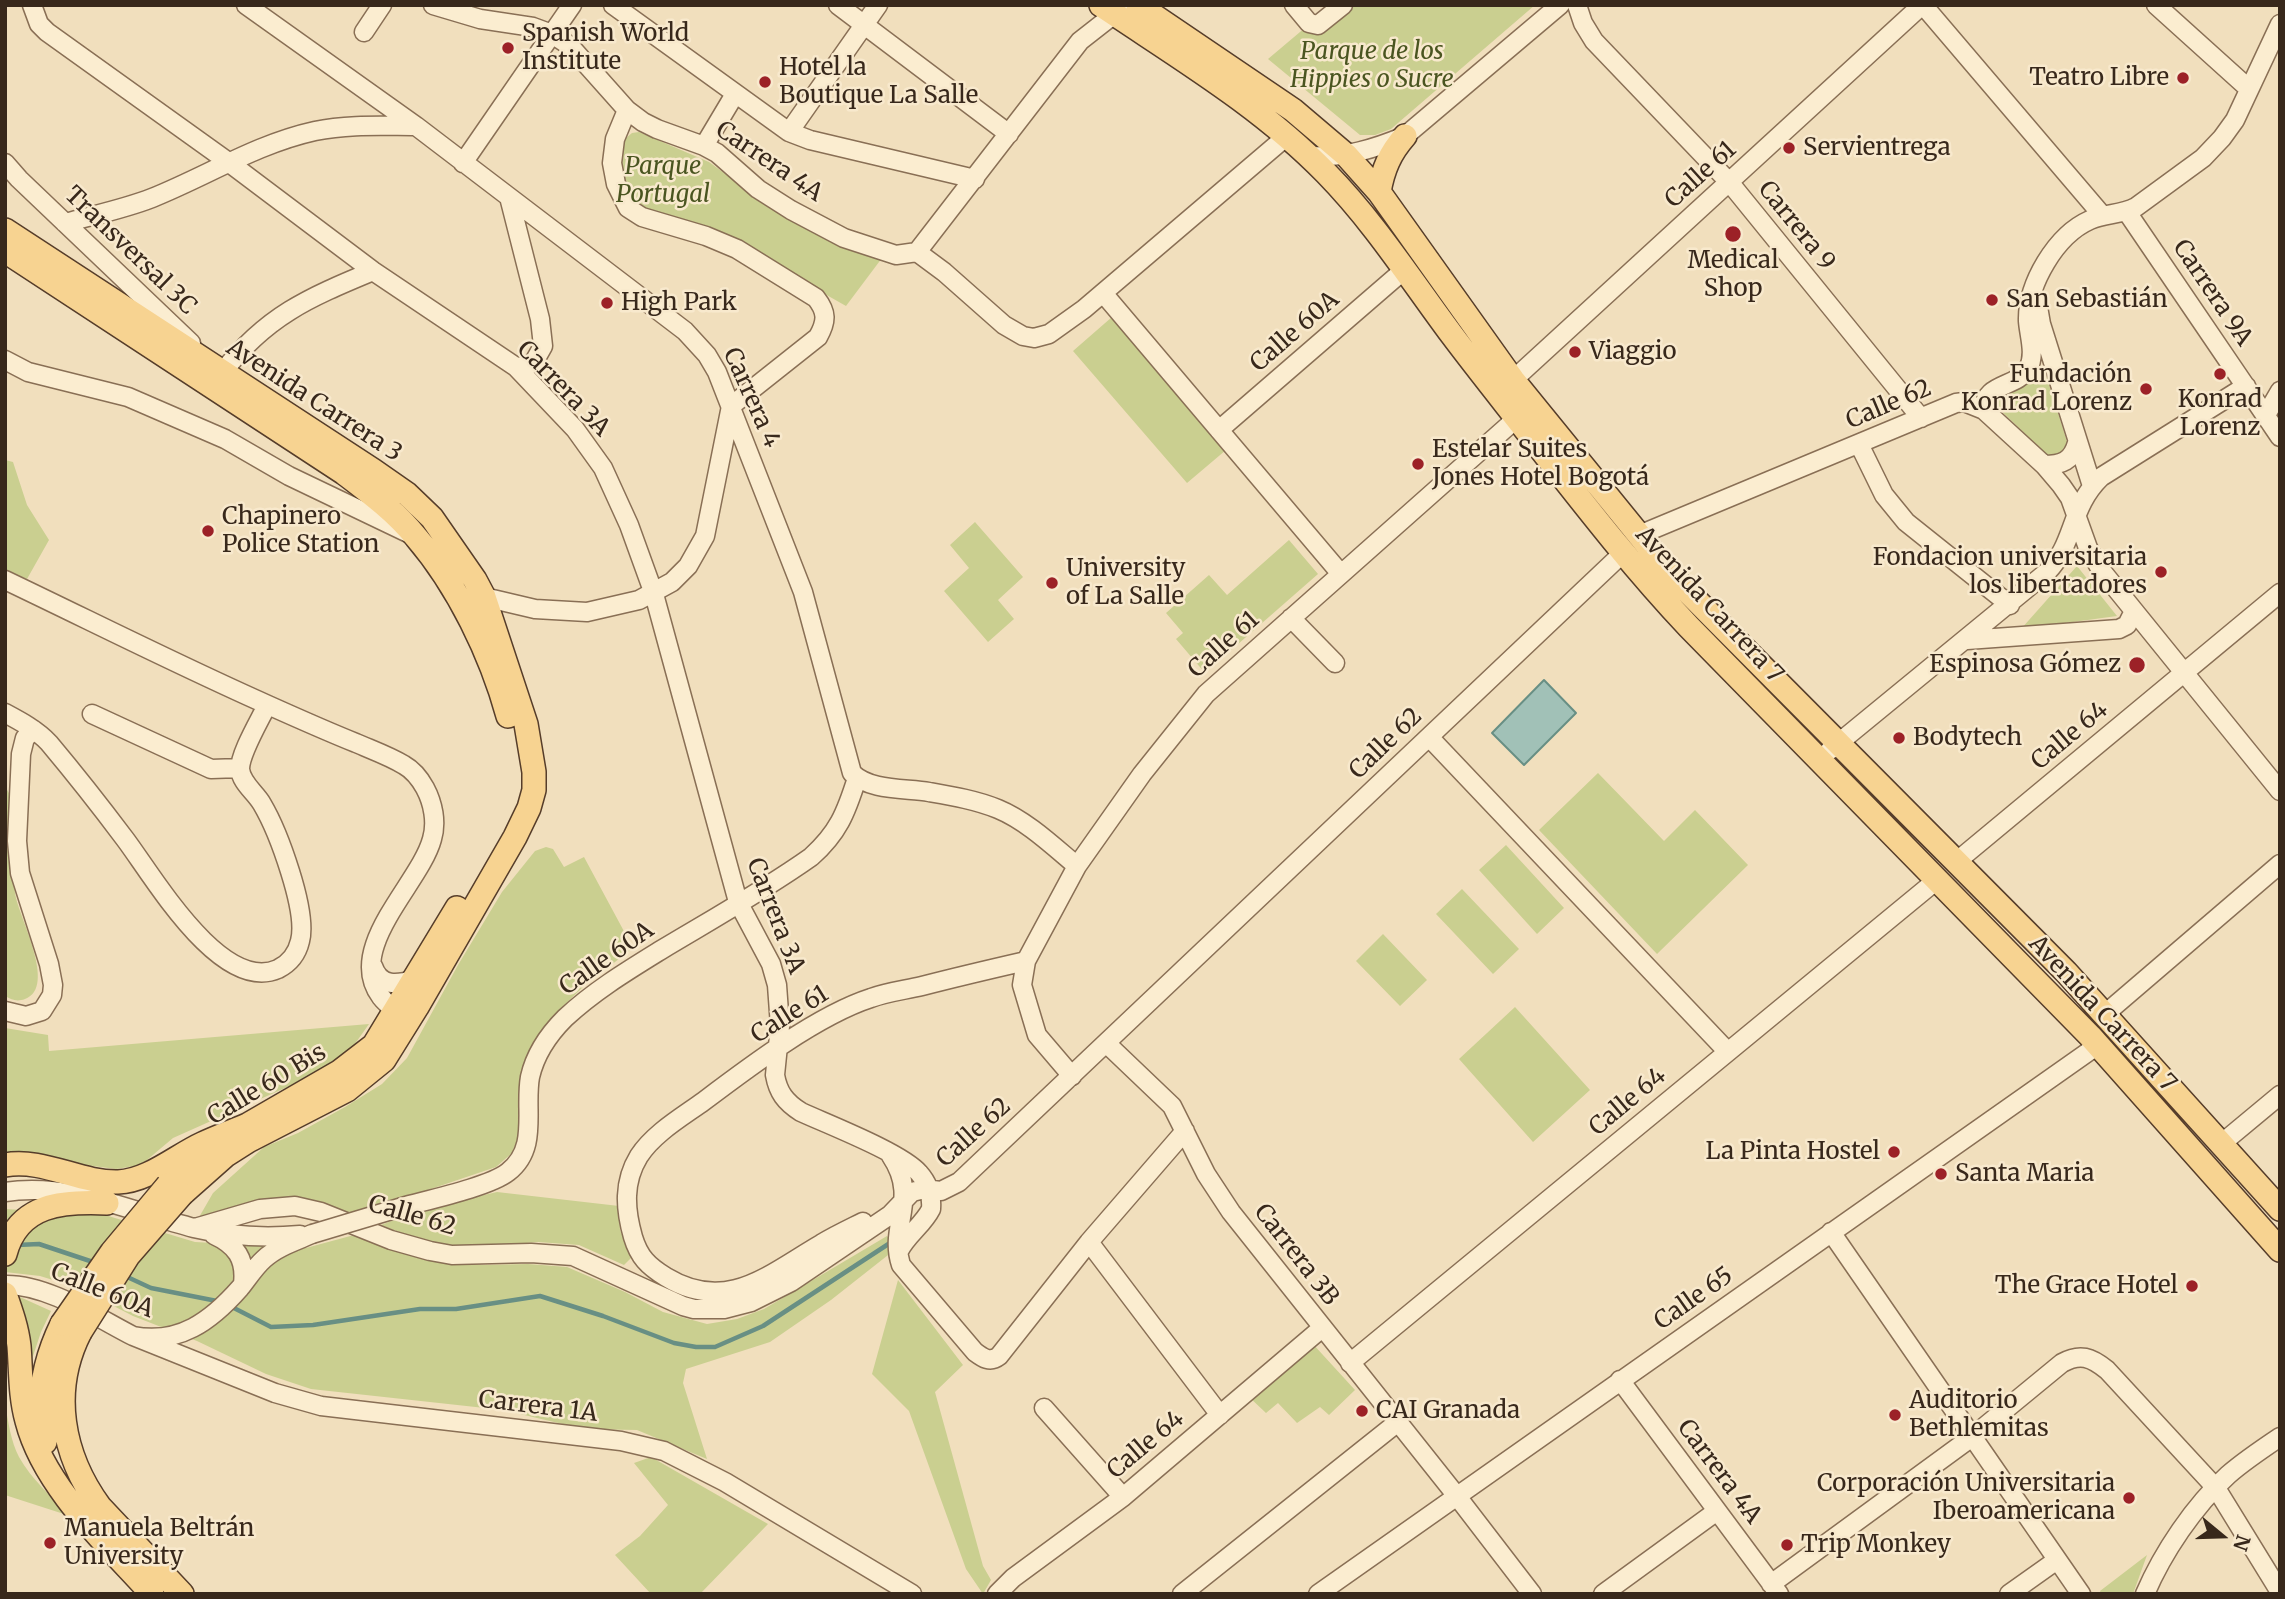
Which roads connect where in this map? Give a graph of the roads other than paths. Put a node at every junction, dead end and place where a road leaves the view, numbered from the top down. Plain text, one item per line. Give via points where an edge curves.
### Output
1 (32, 5) edge
2 (246, 5) edge
3 (382, 5) edge
4 (433, 5) edge
5 (572, 5) edge
6 (613, 5) edge
7 (838, 5) edge
8 (878, 5) edge
9 (1138, 5) edge
10 (1294, 5) edge
11 (1343, 5) edge
12 (1560, 5) edge
13 (1577, 5) edge
14 (1922, 5) edge
15 (2156, 5) edge
16 (1114, 8) edge
17 (865, 24) junction
18 (2280, 24) edge
19 (364, 32) dead end
20 (552, 34) junction
21 (2248, 88) junction
22 (735, 94) junction
23 (627, 110) junction
24 (416, 126) junction
25 (789, 132) junction
26 (1009, 134) junction
27 (1287, 136) junction
28 (1405, 136) junction
29 (704, 146) junction
30 (1346, 155) junction
31 (1310, 156) junction
32 (227, 162) junction
33 (5, 163) edge
34 (463, 163) junction
35 (975, 179) junction
36 (1730, 183) junction
37 (1380, 192) junction
38 (509, 197) junction
39 (2127, 212) junction
40 (2102, 215) junction
41 (65, 223) junction
42 (5, 230) edge
43 (5, 251) edge
44 (917, 252) junction
45 (1404, 270) junction
46 (373, 271) junction
47 (2035, 289) junction
48 (1103, 293) junction
49 (5, 360) edge
50 (516, 367) junction
51 (222, 373) junction
52 (1513, 380) junction
53 (2246, 386) junction
54 (2280, 391) edge
55 (731, 406) junction
56 (1984, 410) junction
57 (2266, 415) junction
58 (1517, 418) junction
59 (1921, 418) junction
60 (1219, 430) junction
61 (2280, 437) edge
62 (1860, 443) junction
63 (2077, 443) junction
64 (2045, 465) junction
65 (2092, 486) junction
66 (2076, 512) junction
67 (1639, 535) junction
68 (416, 536) junction
69 (1623, 553) junction
70 (1341, 574) junction
71 (5, 580) edge
72 (2280, 593) edge
73 (654, 594) junction
74 (484, 597) junction
75 (2010, 605) junction
76 (2134, 611) junction
77 (1292, 618) junction
78 (1967, 640) junction
79 (1335, 663) dead end
80 (2184, 673) junction
81 (510, 695) junction
82 (267, 705) junction
83 (5, 713) edge
84 (92, 714) dead end
85 (34, 730) junction
86 (1429, 737) junction
87 (1838, 744) junction
88 (5, 755) edge
89 (1820, 759) junction
90 (240, 768) junction
91 (857, 778) junction
92 (18, 790) junction
93 (2280, 791) edge
94 (1956, 862) junction
95 (2280, 864) edge
96 (1077, 866) junction
97 (1938, 879) junction
98 (738, 902) junction
99 (1026, 961) junction
100 (372, 962) junction
101 (415, 979) junction
102 (398, 1005) junction
103 (5, 1011) edge
104 (2105, 1014) junction
105 (1106, 1044) junction
106 (2098, 1045) junction
107 (777, 1050) junction
108 (1728, 1052) junction
109 (1072, 1076) junction
110 (2280, 1095) edge
111 (252, 1123) junction
112 (1185, 1131) junction
113 (2221, 1144) junction
114 (889, 1153) junction
115 (5, 1165) edge
116 (175, 1189) junction
117 (929, 1190) junction
118 (5, 1192) edge
119 (904, 1200) junction
120 (107, 1203) junction
121 (2280, 1209) edge
122 (890, 1216) junction
123 (204, 1230) junction
124 (1831, 1232) junction
125 (312, 1234) junction
126 (1089, 1242) junction
127 (2280, 1250) edge
128 (899, 1251) junction
129 (5, 1254) edge
130 (5, 1284) edge
131 (243, 1284) junction
132 (5, 1294) edge
133 (71, 1328) junction
134 (1322, 1328) junction
135 (133, 1336) junction
136 (1350, 1363) junction
137 (13, 1372) edge
138 (1620, 1380) junction
139 (1044, 1408) dead end
140 (1220, 1415) junction
141 (1398, 1422) junction
142 (1972, 1437) junction
143 (2280, 1437) edge
144 (2216, 1488) junction
145 (1456, 1495) junction
146 (1123, 1497) junction
147 (69, 1498) junction
148 (1717, 1511) junction
149 (2057, 1560) junction
150 (1775, 1589) edge
151 (2280, 1592) edge
152 (152, 1594) edge
153 (182, 1594) edge
154 (912, 1594) edge
155 (997, 1594) edge
156 (1182, 1594) edge
157 (1318, 1594) edge
158 (1532, 1594) edge
159 (1603, 1594) edge
160 (2009, 1594) edge
161 (2081, 1594) edge
162 (2145, 1594) edge

1 - 32 street, Carrera 3A via 47,32
2 - 24 street, Carrera 4
3 - 19 street
4 - 20 street, Carrera 4A
5 - 20 street
6 - 22 street
7 - 17 street
8 - 17 street
9 - 30 main road, Avenida Carrera 7 via 1293,110
10 - 11 street via 1309,23 1318,26
12 - 28 street
13 - 36 street, Carrera 9 via 1594,41
14 - 36 street, Calle 61
14 - 40 street
15 - 21 street
16 - 26 street via 1080,41
16 - 27 main road, Avenida Carrera 7
17 - 25 street
17 - 26 street
18 - 21 street
20 - 23 street, Carrera 4A via 570,46
20 - 34 street
21 - 39 street via 2235,120 2213,148
22 - 25 street
22 - 29 street
23 - 29 street, Carrera 4A via 657,130
23 - 55 street via 615,139 612,163 619,194 628,208 737,249 816,298 826,316 818,337
24 - 32 street via 361,125 315,131
24 - 34 street, Carrera 4
25 - 35 street
26 - 35 street
27 - 31 main road, Avenida Carrera 7
27 - 48 street
28 - 30 street
28 - 37 main road via 1385,166
29 - 44 street, Carrera 4A via 758,189 844,238 896,255
30 - 31 street
30 - 37 main road, Avenida Carrera 7
31 - 45 main road, Avenida Carrera 7 via 1371,224
32 - 41 street via 152,198
32 - 46 street, Carrera 3A
33 - 41 street, Transversal 3C
34 - 38 street, Carrera 4
35 - 44 street
36 - 52 street, Calle 61
36 - 59 street, Carrera 9
37 - 52 main road, Avenida Carrera 7
38 - 50 street via 543,346 534,362
38 - 55 street, Carrera 4 via 685,331 707,355
39 - 40 street
39 - 53 street, Carrera 9A
40 - 47 street via 2061,240
41 - 51 street, Transversal 3C
42 - 51 main road, Avenida Carrera 3
43 - 68 main road, Avenida Carrera 3 via 344,473
44 - 48 street via 1023,336 1043,336 1056,330
45 - 58 main road, Avenida Carrera 7
45 - 60 street, Calle 60A
46 - 50 street, Carrera 3A
46 - 51 street via 314,295 277,317
47 - 56 street via 2028,320 2030,363 2021,376 1991,392
47 - 63 street
48 - 60 street
49 - 68 street via 28,372 128,397 225,439 289,476
50 - 73 street, Carrera 3A via 575,429 603,468
51 - 74 main road, Avenida Carrera 3 via 407,494 444,534
52 - 67 main road, Avenida Carrera 7
53 - 57 street, Carrera 9A
53 - 65 street via 2113,467
54 - 57 street
55 - 73 street via 705,536 688,566
55 - 91 street, Carrera 4 via 803,592 848,764
56 - 59 street, Calle 62 via 1962,402
56 - 64 street
57 - 61 street, Carrera 9A
58 - 69 main road, Avenida Carrera 7
58 - 70 street, Calle 61
59 - 62 street, Calle 62
60 - 70 street
62 - 67 street, Calle 62
62 - 75 street via 1884,495 1906,522
63 - 64 street via 2070,459
63 - 65 street
64 - 66 street
65 - 66 street
66 - 75 street via 2057,562
66 - 76 street via 2093,559
67 - 87 main road, Avenida Carrera 7 via 1699,604
68 - 81 main road, Avenida Carrera 3 via 456,596
69 - 86 street, Calle 62
69 - 89 main road, Avenida Carrera 7
70 - 77 street, Calle 61
71 - 82 street
72 - 80 street, Calle 64
73 - 74 street via 587,612 535,609
73 - 98 street, Carrera 3A
74 - 81 main road, Avenida Carrera 3
75 - 78 street
76 - 78 street via 2127,625 2119,629
76 - 80 street
77 - 79 street
77 - 96 street, Calle 61 via 1206,694
78 - 87 street
80 - 93 street
80 - 94 street, Calle 64
81 - 101 main road, Calle 60 Bis via 520,768 516,805
81 - 102 main road, Calle 60 Bis via 526,724 534,772 529,808 515,837
82 - 90 street
82 - 100 street via 405,766 431,802 432,842 386,920
83 - 85 street
84 - 90 street via 211,769
85 - 90 street via 57,753 204,942 237,967 261,973 291,960 303,922 274,828
85 - 92 street via 23,744
86 - 105 street, Calle 62
86 - 108 street
87 - 89 street
87 - 94 main road, Avenida Carrera 7
88 - 92 street
89 - 97 main road, Avenida Carrera 7
91 - 96 street via 999,809
91 - 98 street, Calle 60A via 844,817 824,845
92 - 103 street via 20,873 53,985 42,1011 18,1015
94 - 104 main road, Avenida Carrera 7
95 - 104 street
96 - 99 street, Calle 61
97 - 106 main road, Avenida Carrera 7
97 - 108 street, Calle 64
98 - 107 street, Carrera 3A via 771,964 777,985
98 - 125 street, Calle 60A, bridge via 615,978 554,1029 530,1077 528,1143 508,1172
99 - 107 street, Calle 61 via 872,998 824,1020
99 - 109 street, Calle 61 via 1022,985 1033,1027
100 - 101 street via 377,976 389,984
100 - 102 street via 373,980
101 - 102 main road, Calle 60 Bis
102 - 111 main road, Calle 60 Bis via 366,1053
102 - 116 main road, Calle 60 Bis via 384,1060 369,1075 248,1141
104 - 113 main road, Avenida Carrera 7
105 - 109 street, Calle 62
105 - 112 street, Carrera 3B via 1172,1106
106 - 124 street, Calle 65
106 - 127 main road, Avenida Carrera 7
107 - 114 street, Carrera 3A via 777,1086 790,1105
107 - 122 street, Calle 61 via 654,1138 640,1155 626,1187 628,1219 640,1257 686,1287 723,1293 758,1282 868,1219
108 - 136 street, Calle 64
109 - 117 street, Calle 62 via 960,1182 940,1191
110 - 113 street
111 - 115 main road via 130,1180 101,1180 29,1164
111 - 116 main road, Calle 60 Bis via 205,1154
112 - 126 street
112 - 134 street, Carrera 3B via 1215,1190
113 - 121 main road, Avenida Carrera 7
114 - 117 street, Carrera 3A via 919,1172
114 - 119 street via 903,1176
116 - 133 main road, Calle 60 Bis, bridge via 112,1252
117 - 119 street, Calle 62 via 918,1190
117 - 128 street via 931,1209
118 - 120 street, Calle 60A via 56,1190
119 - 122 street, Calle 62
119 - 128 street
120 - 123 street, Calle 60A
120 - 129 main road via 47,1207 17,1230
122 - 123 street, Calle 62 via 791,1282 751,1302 724,1309 683,1306 573,1256 430,1251 295,1206 272,1206
123 - 125 street, Calle 60A via 255,1236
123 - 131 street via 226,1241 240,1255
124 - 138 street, Calle 65
124 - 142 street
125 - 131 street, Calle 60A via 265,1257
126 - 128 street via 992,1360 975,1352 919,1287 901,1265
126 - 140 street
130 - 135 street, Calle 60A via 52,1295
131 - 135 street, Calle 60A via 194,1327 169,1338
132 - 137 main road via 19,1346
133 - 147 main road, Calle 60 Bis via 53,1343 42,1383 41,1416 49,1458
133 - 153 main road, Calle 60 Bis via 62,1403 67,1438 81,1476 100,1507
134 - 136 street, Carrera 3B
134 - 140 street, Calle 64
135 - 154 street, Carrera 1A via 275,1394 321,1406 621,1441 664,1451 725,1482
136 - 141 street, Carrera 3B
137 - 147 main road via 34,1444 46,1469
138 - 145 street, Calle 65
138 - 148 street, Carrera 4A
139 - 146 street
140 - 146 street, Calle 64
141 - 145 street, Carrera 3B
141 - 156 street
142 - 144 street via 2071,1358 2088,1357 2107,1370
142 - 149 street
142 - 150 street
143 - 144 street
144 - 151 street
144 - 162 street via 2178,1536
145 - 157 street, Calle 65
145 - 158 street
146 - 155 street, Calle 64
147 - 152 main road
148 - 150 street, Carrera 4A
148 - 159 street
149 - 160 street
149 - 161 street

